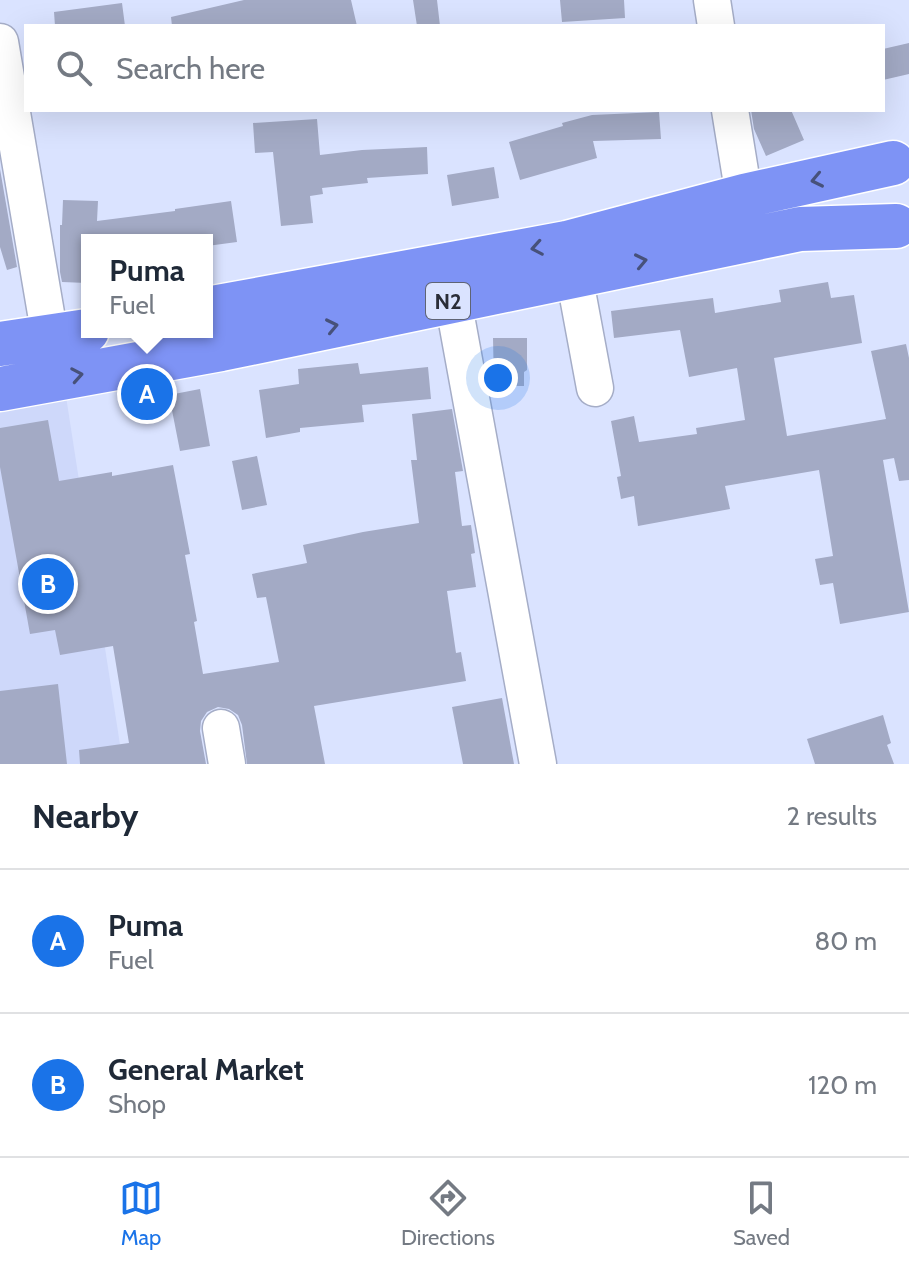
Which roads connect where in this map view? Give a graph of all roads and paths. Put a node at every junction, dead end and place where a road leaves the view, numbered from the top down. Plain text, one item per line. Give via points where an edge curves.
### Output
1 (712, 0) edge
2 (716, 24) edge
3 (0, 42) edge
4 (730, 112) edge
5 (901, 152) edge
6 (744, 196) junction
7 (903, 234) edge
8 (574, 275) junction
9 (453, 300) junction
10 (213, 308) edge
11 (69, 334) edge
12 (0, 344) edge
13 (595, 388) dead end
14 (0, 389) edge
15 (221, 728) dead end
16 (227, 764) edge
17 (538, 764) edge

1 - 2 street
3 - 11 street
4 - 6 street
5 -> 6 highway, N2
5 - 7 highway via 887,188 891,214
6 -> 10 highway, N2 via 567,243
8 -> 7 highway, N2 via 800,229
8 - 9 highway, N2
8 - 13 street
14 -> 9 highway, N2
9 - 17 street
11 - 12 highway
15 - 16 street

